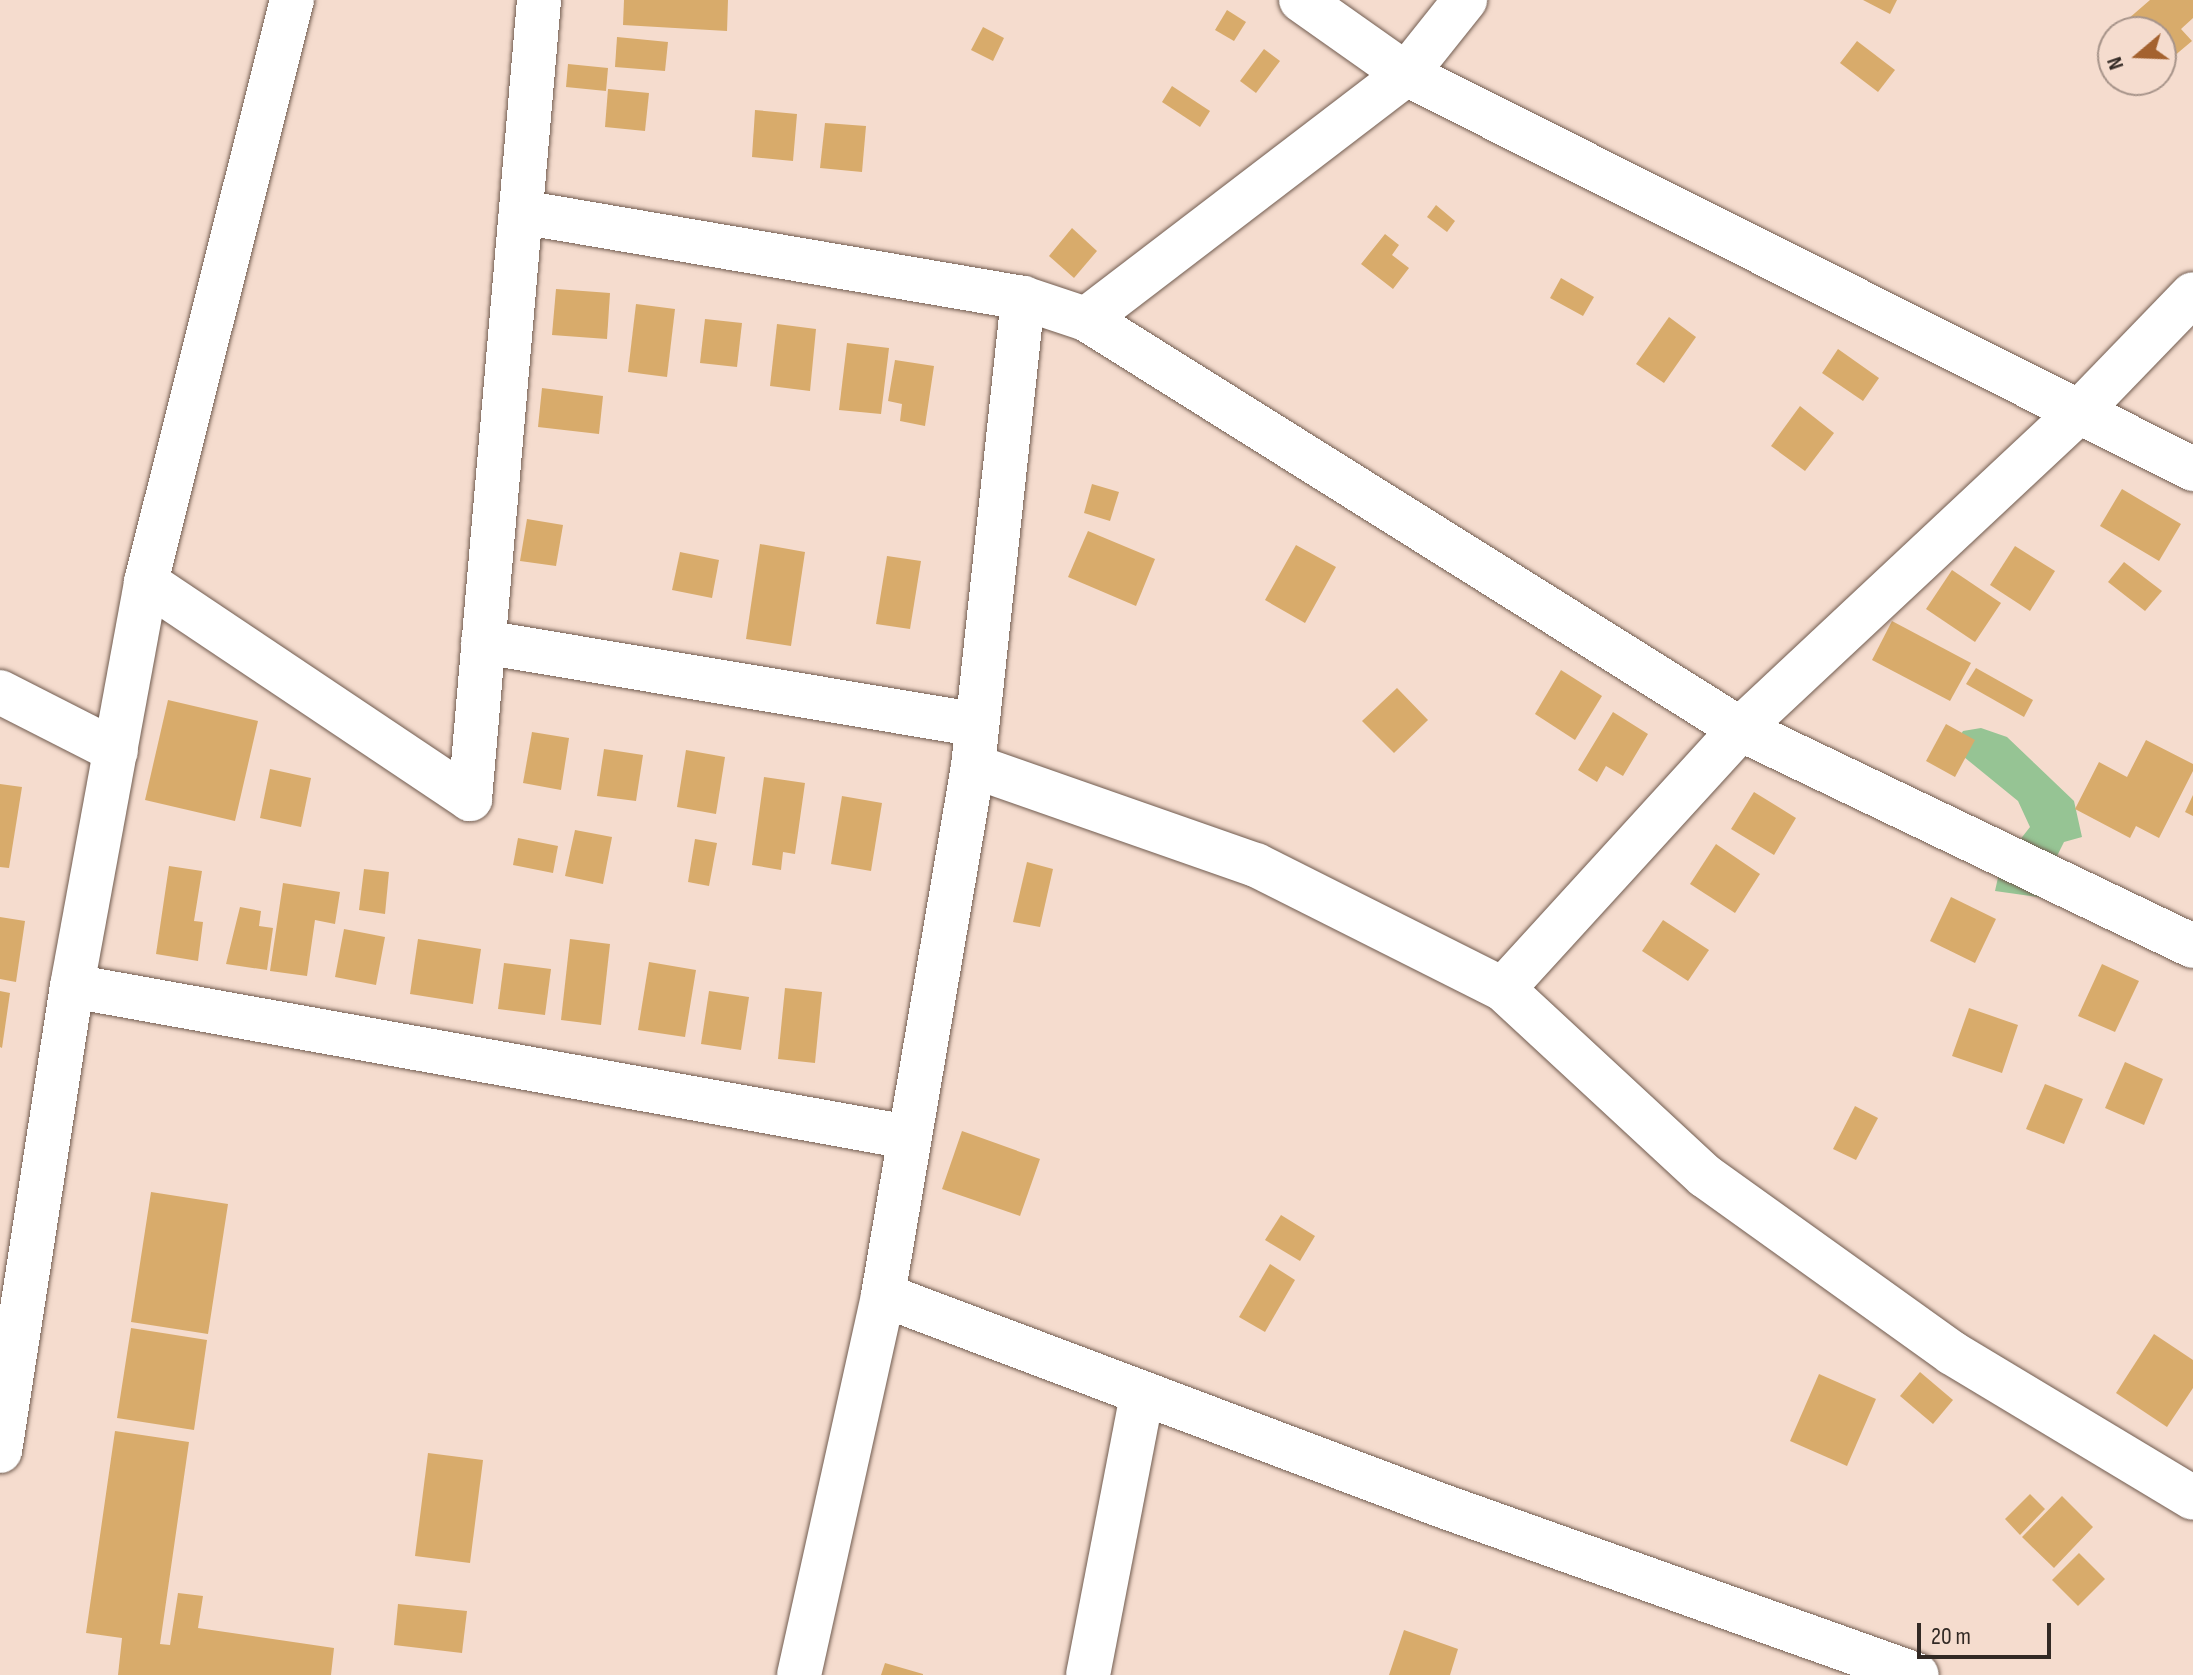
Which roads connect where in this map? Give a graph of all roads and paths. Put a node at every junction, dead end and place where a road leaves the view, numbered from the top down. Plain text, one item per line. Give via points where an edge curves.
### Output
1 (292, 0) edge
2 (539, 0) edge
3 (1301, 0) edge
4 (1465, 0) edge
5 (1406, 74) junction
6 (521, 212) junction
7 (2193, 294) edge
8 (1023, 298) junction
9 (1086, 319) junction
10 (2078, 413) junction
11 (2193, 469) edge
12 (146, 582) junction
13 (483, 642) junction
14 (0, 692) edge
15 (1740, 729) junction
16 (974, 745) junction
17 (116, 751) junction
18 (2193, 946) edge
19 (72, 986) junction
20 (1503, 989) junction
21 (908, 1137) junction
22 (18, 1203) edge
23 (883, 1295) junction
24 (1142, 1394) junction
25 (0, 1451) edge
26 (2193, 1498) edge
27 (799, 1675) edge
28 (1088, 1675) edge
29 (1917, 1675) edge

1 - 12 street
2 - 6 street
3 - 5 street
4 - 5 street
5 - 9 street
5 - 10 street
6 - 8 street
6 - 13 street
7 - 10 street
8 - 9 street
8 - 16 street
9 - 15 street
10 - 11 street
10 - 15 street
12 - 13 street via 470,799
12 - 17 street
13 - 16 street
14 - 17 street
15 - 18 street
15 - 20 street
16 - 20 street via 1256,865
16 - 21 street
17 - 19 street
19 - 21 street
19 - 22 street
20 - 26 street via 1705,1176 1952,1353
21 - 23 street
22 - 25 street
23 - 24 street
23 - 27 street
24 - 28 street
24 - 29 street

